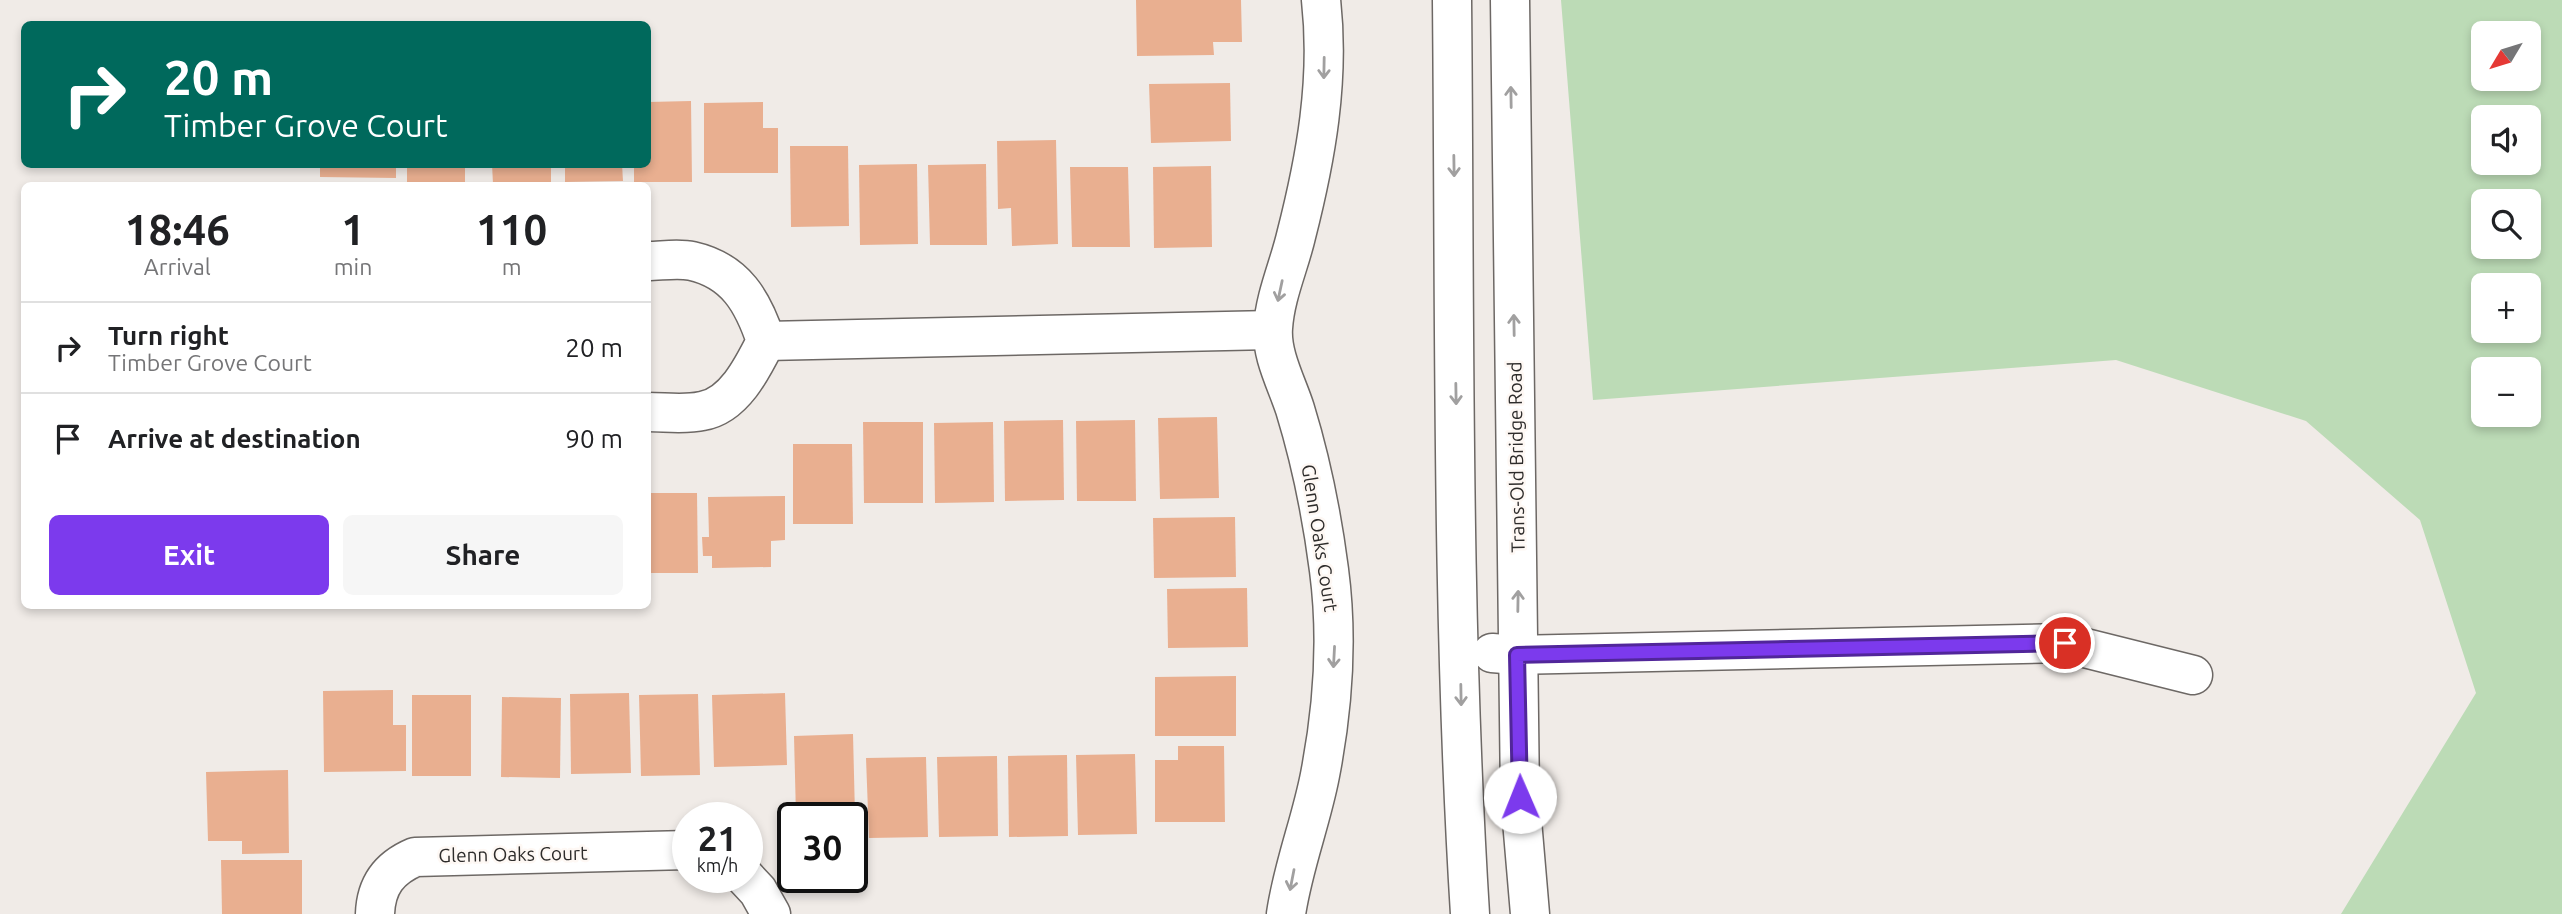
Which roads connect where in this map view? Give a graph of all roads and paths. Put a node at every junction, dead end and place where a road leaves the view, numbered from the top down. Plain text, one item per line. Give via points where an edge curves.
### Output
1 (1321, 0) edge
2 (1452, 0) edge
3 (1510, 0) edge
4 (651, 261) edge
5 (1272, 330) junction
6 (766, 341) junction
7 (651, 412) edge
8 (1460, 650) junction
9 (1517, 655) junction
10 (2193, 675) dead end
11 (672, 850) edge
12 (759, 893) edge
13 (375, 914) edge
14 (771, 914) edge
15 (1286, 914) edge
16 (1470, 914) edge
17 (1530, 914) edge

1 -> 5 street, Glenn Oaks Court via 1322,110 1310,179
2 -> 8 street
9 -> 3 street, Trans-Old Bridge Road
4 - 6 street via 690,261 723,272 757,314
5 - 6 street
5 -> 15 street, Glenn Oaks Court via 1319,510 1335,637 1320,776 1292,874
6 - 7 street via 754,365 724,402 703,411
8 - 9 street
8 -> 16 street
9 - 10 street via 2065,643
9 - 17 street, Trans-Old Bridge Road via 1520,797
11 - 13 street, Glenn Oaks Court via 415,857 396,865 383,880
12 - 14 street

